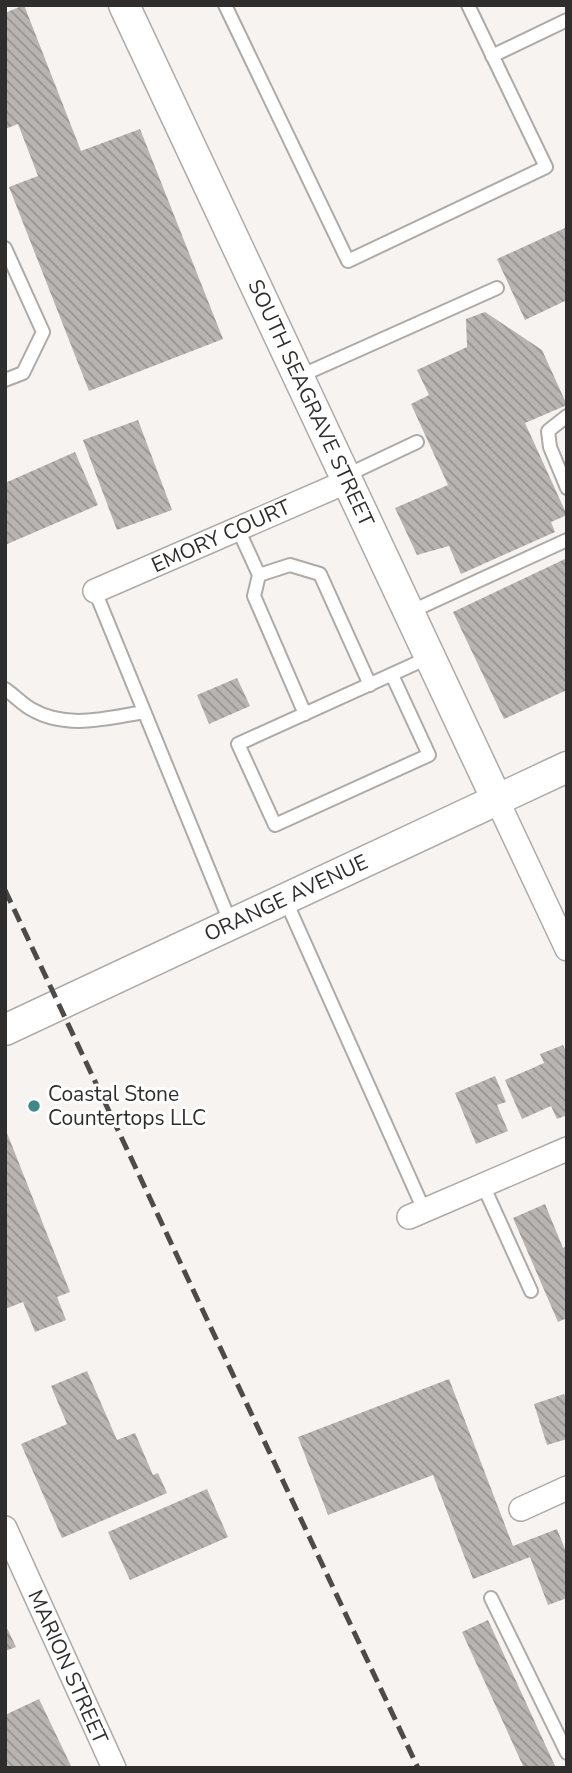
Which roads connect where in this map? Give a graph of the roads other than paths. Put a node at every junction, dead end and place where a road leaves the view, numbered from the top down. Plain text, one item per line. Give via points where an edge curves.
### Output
1 (124, 5) edge
2 (225, 5) edge
3 (468, 5) edge
4 (567, 20) edge
5 (492, 56) junction
6 (5, 248) edge
7 (497, 288) dead end
8 (299, 377) junction
9 (5, 380) edge
10 (567, 416) edge
11 (416, 442) dead end
12 (347, 478) junction
13 (567, 488) edge
14 (238, 529) junction
15 (567, 540) edge
16 (259, 575) junction
17 (95, 591) joint
18 (409, 612) junction
19 (430, 657) junction
20 (392, 675) junction
21 (370, 685) junction
22 (5, 689) edge
23 (144, 712) junction
24 (305, 714) junction
25 (567, 768) edge
26 (497, 800) junction
27 (285, 899) junction
28 (231, 924) junction
29 (567, 949) edge
30 (5, 1030) edge
31 (567, 1149) edge
32 (483, 1185) junction
33 (417, 1213) joint
34 (531, 1291) dead end
35 (567, 1488) edge
36 (521, 1508) dead end
37 (5, 1528) edge
38 (491, 1598) dead end
39 (567, 1753) edge
40 (114, 1768) edge

1 - 8 street, SOUTH SEAGRAVE STREET
2 - 5 lane via 348,261 545,167
3 - 5 lane
4 - 5 lane
6 - 9 lane via 43,332 23,373
7 - 8 lane
8 - 12 street, SOUTH SEAGRAVE STREET
10 - 13 lane via 548,431
11 - 12 lane
12 - 14 street, EMORY COURT
12 - 18 street, SOUTH SEAGRAVE STREET
14 - 16 lane
14 - 17 street, EMORY COURT
15 - 18 lane
16 - 21 lane via 290,565 320,573
16 - 24 lane via 254,596
17 - 23 lane
18 - 19 street, SOUTH SEAGRAVE STREET
19 - 20 lane
19 - 26 street, SOUTH SEAGRAVE STREET
20 - 21 lane
20 - 24 lane via 429,755 275,825 238,744
21 - 24 lane
22 - 23 lane via 32,710 83,723
23 - 28 lane
25 - 26 street, ORANGE AVENUE
26 - 27 street, ORANGE AVENUE
26 - 29 street
27 - 28 street, ORANGE AVENUE
27 - 33 lane
28 - 30 street, ORANGE AVENUE
31 - 32 street
32 - 33 street
32 - 34 lane
35 - 36 street
37 - 40 street, MARION STREET
38 - 39 lane

